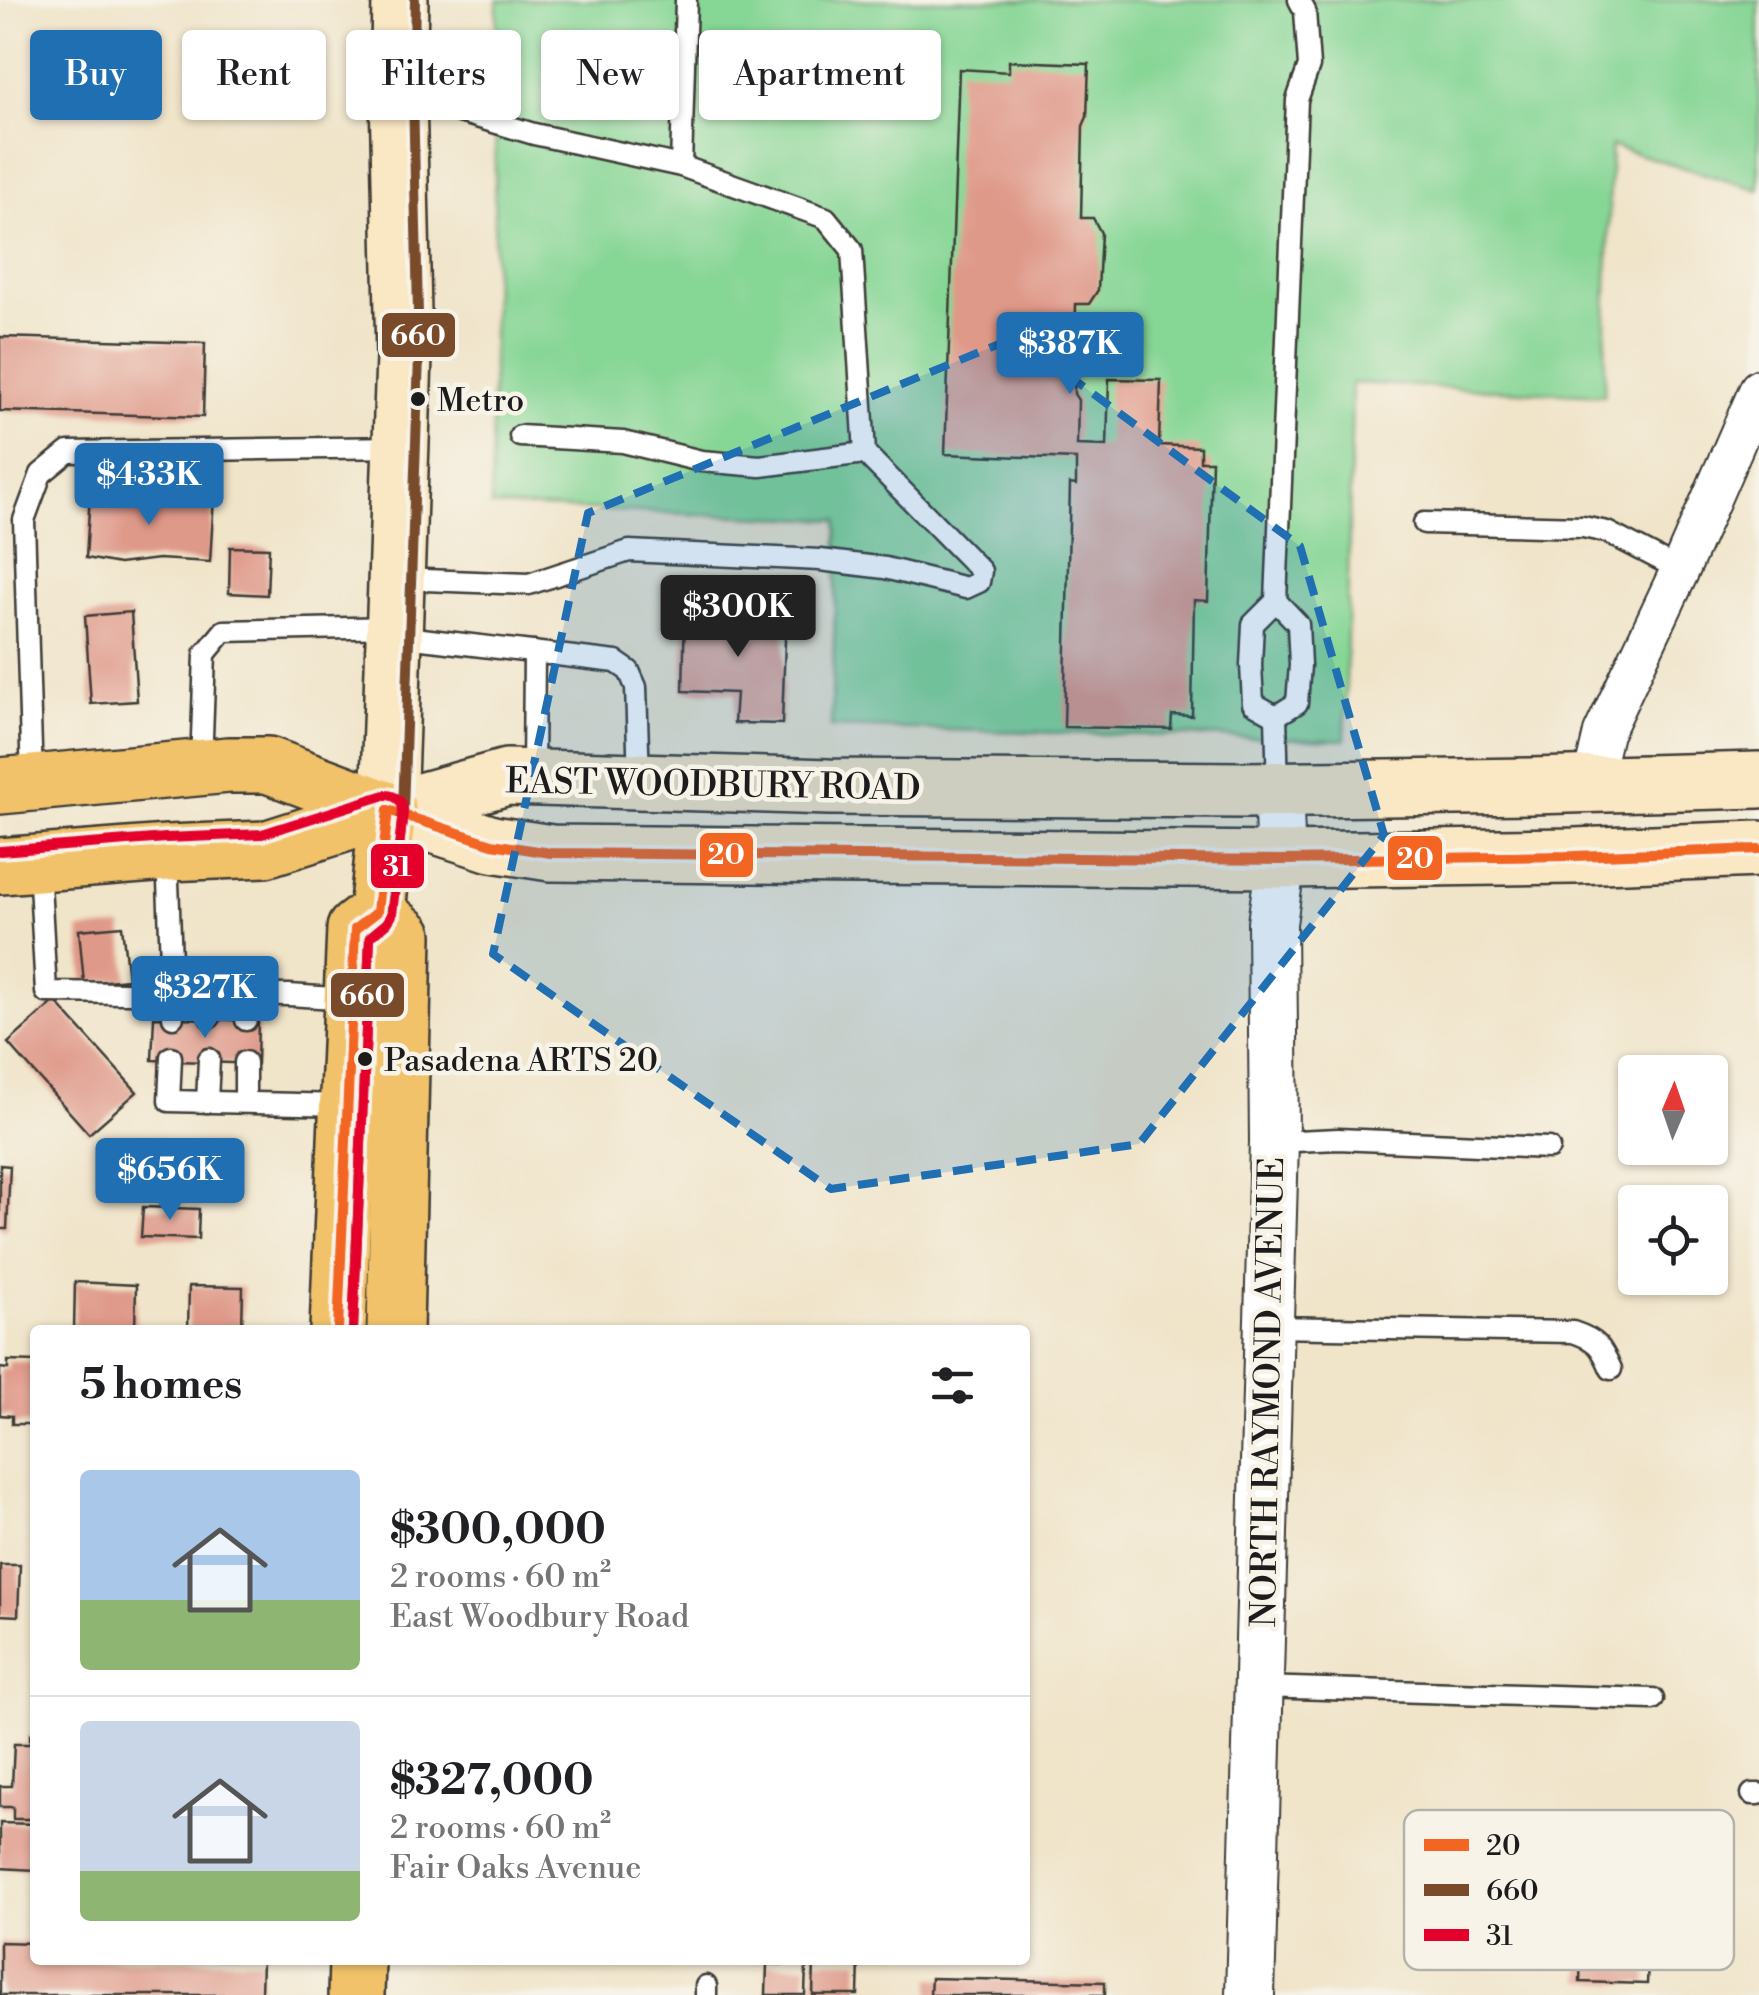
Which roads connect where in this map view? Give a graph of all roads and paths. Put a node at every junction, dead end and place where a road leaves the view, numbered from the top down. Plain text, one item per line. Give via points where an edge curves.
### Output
1 (400, 0) edge
2 (686, 0) edge
3 (1299, 0) edge
4 (399, 30) edge
5 (399, 120) edge
6 (486, 120) edge
7 (680, 166) junction
8 (1759, 389) edge
9 (520, 436) dead end
10 (401, 447) junction
11 (866, 452) junction
12 (1424, 523) dead end
13 (1680, 570) junction
14 (1276, 601) junction
15 (396, 614) junction
16 (534, 652) junction
17 (1276, 716) junction
18 (201, 768) junction
19 (534, 778) junction
20 (1759, 780) edge
21 (639, 781) junction
22 (16, 785) edge
23 (1591, 785) junction
24 (1278, 790) junction
25 (388, 810) junction
26 (1759, 848) edge
27 (167, 853) junction
28 (1280, 860) junction
29 (19, 864) edge
30 (377, 912) junction
31 (174, 994) junction
32 (211, 994) junction
33 (247, 995) junction
34 (352, 999) junction
35 (173, 1017) dead end
36 (210, 1017) dead end
37 (246, 1020) dead end
38 (171, 1058) dead end
39 (209, 1060) dead end
40 (245, 1062) dead end
41 (207, 1102) junction
42 (245, 1102) junction
43 (347, 1105) junction
44 (1274, 1142) junction
45 (1549, 1148) dead end
46 (338, 1325) edge
47 (395, 1325) edge
48 (1269, 1327) junction
49 (1610, 1369) dead end
50 (1260, 1687) junction
51 (1654, 1699) dead end
52 (357, 1965) edge
53 (356, 1995) edge
54 (1250, 1995) edge

1 - 4 main road
2 - 7 lane
3 - 14 lane via 1310,66 1297,100
5 - 10 main road
6 - 7 lane
7 - 11 lane via 826,218 852,250
8 - 13 street
9 - 11 lane via 623,442 760,466
10 - 15 main road
10 - 22 lane via 68,452 41,474 24,520
11 - 15 lane via 981,571 979,582 966,588 820,560 628,551 529,584
12 - 13 lane via 1607,532
13 - 23 street via 1603,733
14 - 17 lane via 1298,624 1300,665 1297,703
14 - 17 lane via 1252,624 1250,665 1253,703
15 - 16 lane
15 - 18 lane via 224,630 205,654
15 - 25 main road
16 - 19 lane
16 - 21 lane via 616,662 630,671
17 - 24 lane
18 - 22 main road
18 - 25 main road via 268,765
19 - 21 main road, EAST WOODBURY ROAD
19 - 25 main road, EAST WOODBURY ROAD via 495,779
20 - 23 main road, EAST WOODBURY ROAD
21 - 24 main road, EAST WOODBURY ROAD
23 - 24 main road, EAST WOODBURY ROAD
24 - 28 street, NORTH RAYMOND AVENUE
25 - 27 main road via 265,849
25 - 28 main road, EAST WOODBURY ROAD via 492,844 551,852
25 - 30 main road
26 - 28 main road, EAST WOODBURY ROAD
27 - 29 main road
27 - 31 lane
28 - 44 street, NORTH RAYMOND AVENUE via 1272,923
29 - 31 lane via 46,992
30 - 34 main road via 356,929
30 - 47 main road via 404,936
31 - 32 lane
31 - 35 lane
32 - 33 lane
32 - 36 lane
33 - 34 lane
33 - 37 lane
34 - 43 main road
38 - 41 lane via 169,1101
39 - 41 lane
40 - 42 lane
41 - 42 lane
42 - 43 lane
43 - 46 main road
44 - 45 lane
44 - 48 street, NORTH RAYMOND AVENUE
48 - 49 lane via 1573,1332 1603,1350
48 - 50 street, NORTH RAYMOND AVENUE
50 - 51 lane
50 - 54 street, NORTH RAYMOND AVENUE
52 - 53 main road

